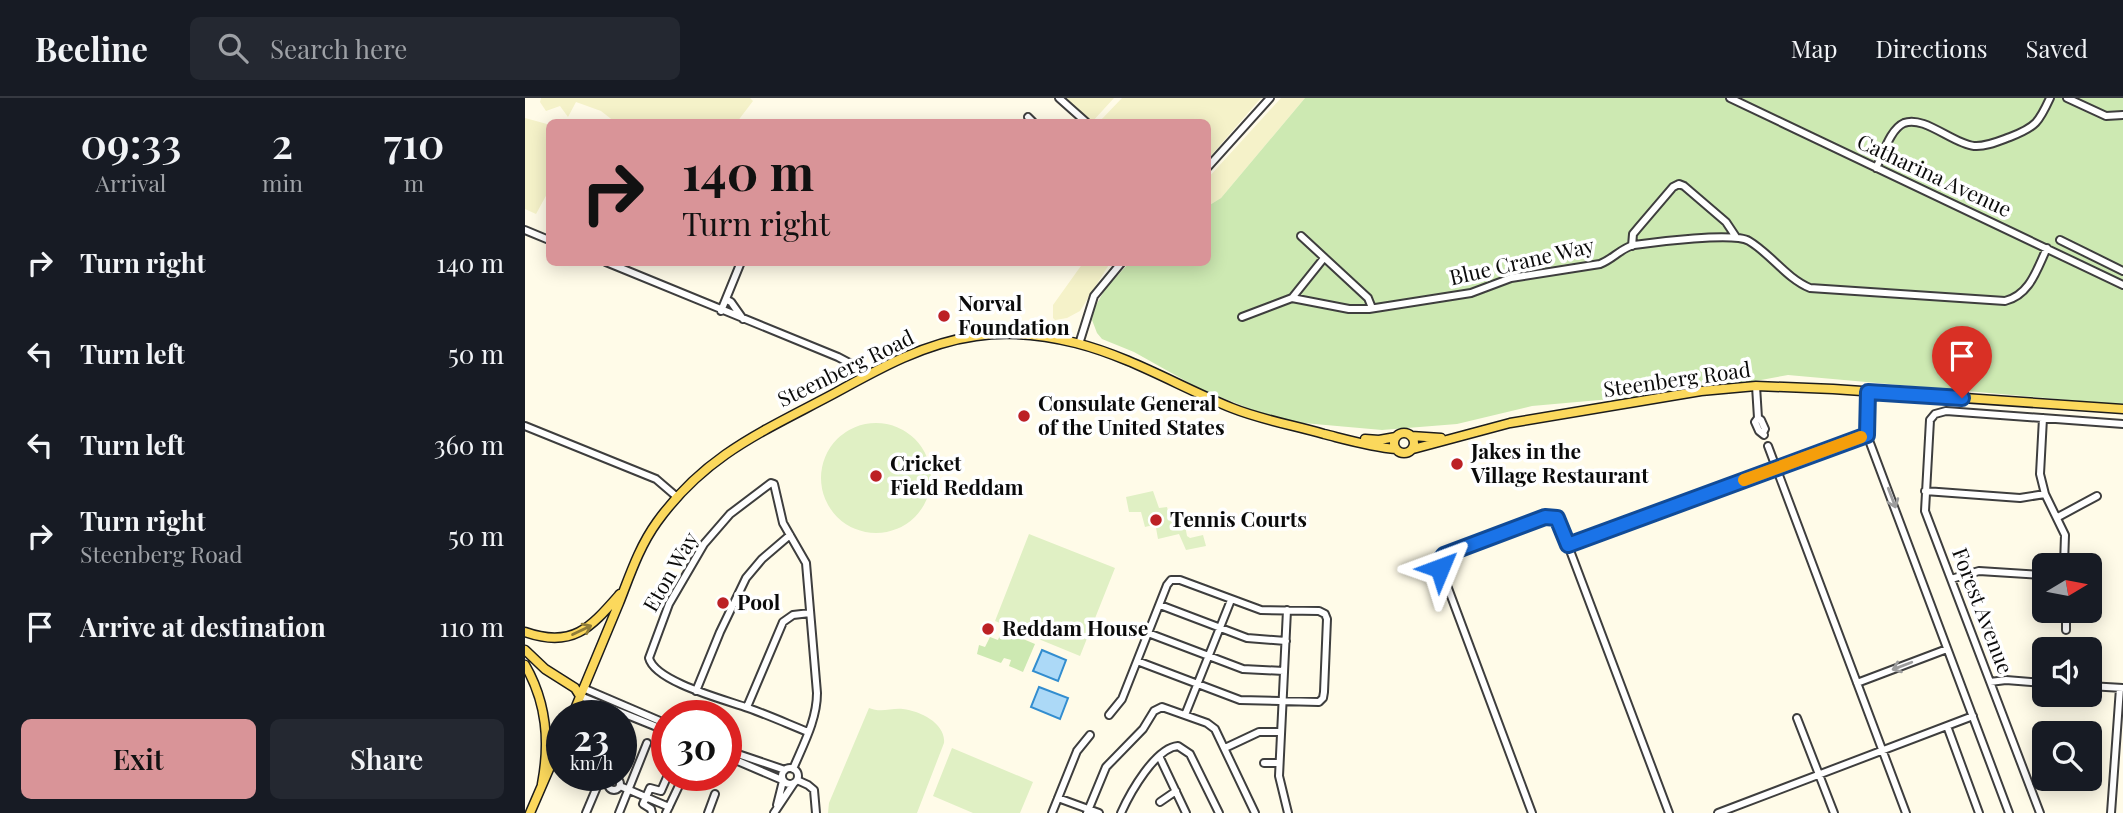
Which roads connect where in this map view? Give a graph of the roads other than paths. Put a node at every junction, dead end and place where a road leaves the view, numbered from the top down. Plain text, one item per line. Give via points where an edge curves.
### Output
1 (1059, 98) edge
2 (1270, 98) edge
3 (1730, 98) edge
4 (2050, 98) edge
5 (2067, 98) edge
6 (2123, 115) edge
7 (1083, 119) edge
8 (1211, 164) edge
9 (1876, 168) junction
10 (525, 230) edge
11 (1301, 236) dead end
12 (1736, 237) junction
13 (546, 239) edge
14 (2060, 240) dead end
15 (1632, 246) junction
16 (2047, 248) junction
17 (2086, 253) junction
18 (1324, 258) junction
19 (2081, 265) junction
20 (615, 266) edge
21 (740, 266) edge
22 (1119, 266) edge
23 (2123, 271) edge
24 (2123, 285) edge
25 (1292, 298) junction
26 (727, 300) junction
27 (1372, 309) junction
28 (722, 311) junction
29 (1242, 317) dead end
30 (744, 320) junction
31 (1079, 344) junction
32 (864, 376) junction
33 (1756, 386) junction
34 (1868, 392) junction
35 (2123, 409) edge
36 (2043, 418) junction
37 (2123, 424) edge
38 (525, 426) edge
39 (1324, 433) junction
40 (1763, 434) dead end
41 (1867, 435) junction
42 (1411, 436) junction
43 (1396, 437) junction
44 (1448, 439) junction
45 (1768, 446) dead end
46 (1396, 449) junction
47 (1413, 449) junction
48 (1776, 468) junction
49 (1926, 491) junction
50 (2045, 494) junction
51 (2097, 496) dead end
52 (677, 497) junction
53 (2058, 517) junction
54 (790, 535) junction
55 (1568, 545) junction
56 (2064, 553) edge
57 (2032, 574) edge
58 (1951, 579) junction
59 (624, 590) junction
60 (1231, 600) junction
61 (1160, 605) junction
62 (1287, 610) junction
63 (810, 613) junction
64 (2066, 623) edge
65 (1220, 628) junction
66 (2066, 630) dead end
67 (525, 632) edge
68 (1148, 633) junction
69 (1286, 641) junction
70 (1947, 649) junction
71 (525, 650) edge
72 (1208, 656) junction
73 (1137, 661) junction
74 (525, 665) edge
75 (1284, 671) junction
76 (1990, 681) junction
77 (2032, 681) edge
78 (1857, 683) junction
79 (1197, 684) junction
80 (2102, 687) edge
81 (2122, 688) edge
82 (580, 691) junction
83 (696, 691) junction
84 (577, 700) edge
85 (1282, 702) junction
86 (747, 708) junction
87 (1109, 715) dead end
88 (1185, 715) junction
89 (1973, 716) junction
90 (651, 718) edge
91 (1797, 718) dead end
92 (651, 724) edge
93 (1947, 726) junction
94 (808, 732) junction
95 (1281, 732) junction
96 (1090, 734) dead end
97 (647, 743) dead end
98 (1225, 748) junction
99 (1882, 750) junction
100 (742, 758) edge
101 (1160, 758) junction
102 (742, 760) edge
103 (751, 763) junction
104 (1264, 763) dead end
105 (1279, 763) junction
106 (763, 768) junction
107 (637, 769) edge
108 (789, 769) junction
109 (1819, 774) junction
110 (546, 777) edge
111 (783, 780) junction
112 (795, 782) junction
113 (543, 784) junction
114 (651, 789) edge
115 (595, 791) edge
116 (629, 791) edge
117 (631, 791) edge
118 (677, 791) edge
119 (1176, 791) junction
120 (715, 794) dead end
121 (645, 797) junction
122 (1058, 798) junction
123 (1160, 802) dead end
124 (1744, 803) junction
125 (668, 810) edge
126 (776, 810) edge
127 (1088, 811) edge
128 (530, 813) edge
129 (586, 813) edge
130 (619, 813) edge
131 (652, 813) edge
132 (708, 813) edge
133 (816, 813) edge
134 (1052, 813) edge
135 (1099, 813) edge
136 (1121, 813) edge
137 (1186, 813) edge
138 (1219, 813) edge
139 (1255, 813) edge
140 (1289, 813) edge
141 (1532, 813) edge
142 (1669, 813) edge
143 (1718, 813) edge
144 (1748, 813) edge
145 (1834, 813) edge
146 (1906, 813) edge
147 (1979, 813) edge
148 (2009, 813) edge
149 (2040, 813) edge
150 (2111, 813) edge

1 - 7 street
2 - 8 street
3 - 9 street, Catharina Avenue
4 - 9 street via 2030,129 1981,146 1908,121 1895,131
5 - 6 street via 2106,116
9 - 16 street, Catharina Avenue
10 - 13 street
11 - 18 street
12 - 15 street, Blue Crane Way
12 - 15 street via 1727,222 1678,184 1633,234
12 - 16 street via 1810,288 1994,302 2015,298 2028,287
14 - 17 street
15 - 27 street, Blue Crane Way via 1600,264
16 - 19 street, Catharina Avenue
17 - 19 street
17 - 23 street
18 - 25 street
18 - 27 street via 1368,298
19 - 24 street, Catharina Avenue
20 - 28 street
21 - 26 street
22 - 31 street via 1094,296
25 - 27 street, Blue Crane Way
25 - 29 street
26 - 28 street
26 - 30 street
28 - 30 street
30 - 32 street via 838,357
31 - 32 main road, Steenberg Road via 1036,335 976,336 915,353
31 - 39 main road, Steenberg Road via 1117,356 1234,409
32 - 52 main road, Steenberg Road via 734,447
33 - 34 main road, Steenberg Road
33 - 40 street via 1757,420 1762,420
33 - 44 main road, Steenberg Road via 1659,397 1510,423
34 - 35 main road, Steenberg Road
34 - 41 street
36 - 37 street
36 - 49 street, Forest Avenue via 1941,411 1933,415
36 - 50 street via 2040,474
38 - 52 street via 656,480
39 - 43 main road, Steenberg Road via 1374,440
39 - 46 main road, Steenberg Road
41 - 48 street
41 -> 70 street
42 - 43 main road via 1403,433
42 - 44 main road, Steenberg Road
42 - 47 main road
43 - 46 main road
44 - 47 main road, Steenberg Road
45 - 48 street
46 - 47 main road via 1405,453
48 - 55 street
48 - 78 street
49 - 50 street via 2020,498
49 - 58 street, Forest Avenue via 1926,511
50 - 53 street
51 - 53 street
52 - 59 main road, Steenberg Road via 644,542
53 - 56 street via 2065,535
54 - 63 street, Eton Way via 806,562
54 - 83 street via 746,578
54 - 83 street, Eton Way via 770,483 720,524 695,557 665,613 649,658 654,668
55 - 141 street via 1559,520 1549,516 1457,549 1440,560
55 - 142 street
57 - 58 street via 1979,571
58 - 76 street, Forest Avenue
67 -> 59 main road via 554,638 583,631
59 - 82 main road, Steenberg Road
60 - 61 street via 1171,580
60 - 62 street via 1261,610
60 - 65 street
61 - 65 street
61 - 68 street
62 - 69 street
62 - 85 street via 1325,614 1323,698
63 - 86 street via 783,622
63 - 94 street, Eton Way via 817,698
64 - 66 street
65 - 69 street via 1253,639
65 - 72 street
68 - 72 street
68 - 73 street
69 - 75 street
70 -> 78 street
70 - 89 street
71 - 82 main road
72 - 75 street via 1248,670
72 - 79 street
73 - 79 street
73 - 87 street via 1122,699
74 - 113 main road via 545,719
75 - 85 street
76 - 77 street
76 - 149 street, Forest Avenue
78 - 99 street
79 - 85 street via 1240,700
79 - 88 street
80 - 81 street
81 - 150 street
82 - 84 main road, Steenberg Road
82 - 90 street
82 - 92 street
83 - 86 street, Eton Way
85 - 95 street
86 - 94 street, Eton Way
88 - 98 street via 1212,726
88 - 127 street via 1165,708 1154,711 1107,767
89 - 93 street
89 - 148 street
91 - 109 street
93 - 99 street
93 - 147 street
94 - 108 street, Eton Way
95 - 98 street via 1259,732
95 - 105 street
96 - 122 street via 1077,751
97 - 107 street
98 - 139 street
99 - 109 street
99 - 146 street
100 - 103 street
101 - 119 street
101 - 136 street via 1138,781
101 - 138 street via 1173,746 1187,750
102 - 103 street
103 - 106 street
104 - 105 street
105 - 140 street via 1280,788
106 - 108 street
106 - 111 street
108 - 111 street via 782,774
108 - 112 street via 797,772
109 - 124 street
109 - 145 street
110 - 113 main road
111 - 112 street
111 - 126 street
112 - 126 street
112 - 133 street via 814,790
113 - 128 main road
114 - 121 street
115 - 129 street
116 - 130 street
117 - 121 street
118 - 125 street
119 - 123 street
119 - 137 street
120 - 132 street
121 - 125 street
121 - 131 street via 644,805
122 - 127 street
122 - 134 street
124 - 143 street
124 - 144 street
127 - 135 street

